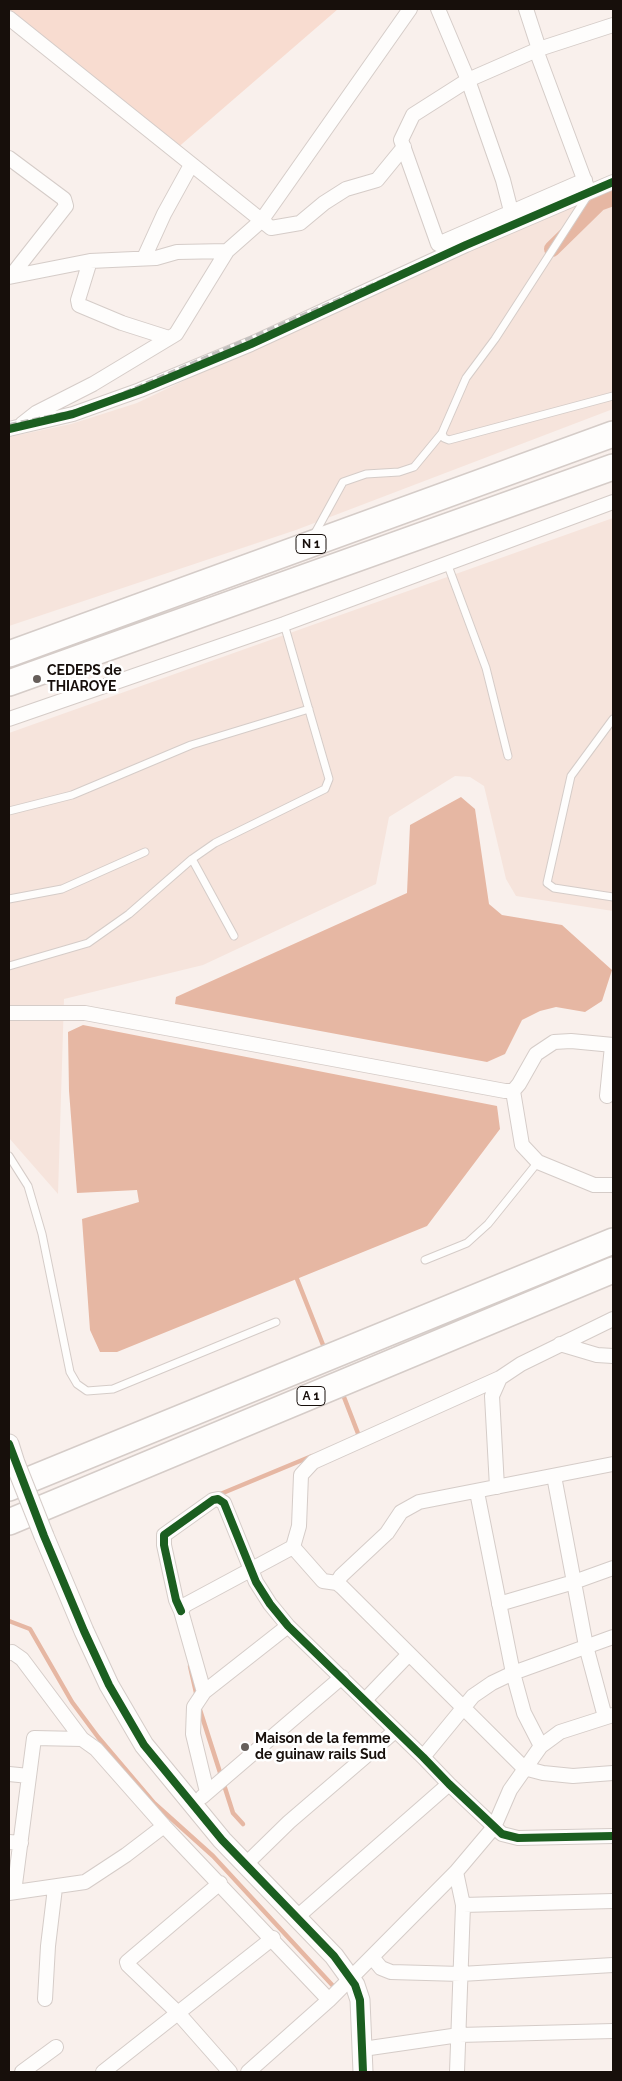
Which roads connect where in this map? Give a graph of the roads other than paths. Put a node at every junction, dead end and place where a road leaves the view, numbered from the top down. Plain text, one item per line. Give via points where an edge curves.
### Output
1 (410, 9) edge
2 (438, 9) edge
3 (526, 9) edge
4 (9, 18) edge
5 (613, 25) edge
6 (537, 50) junction
7 (468, 80) junction
8 (404, 147) junction
9 (9, 158) edge
10 (191, 165) junction
11 (613, 182) edge
12 (587, 186) junction
13 (261, 220) junction
14 (515, 224) junction
15 (227, 251) junction
16 (144, 258) junction
17 (90, 261) junction
18 (10, 276) edge
19 (170, 338) junction
20 (613, 396) edge
21 (13, 429) edge
22 (442, 433) junction
23 (613, 434) edge
24 (613, 468) edge
25 (613, 502) edge
26 (308, 545) junction
27 (447, 563) junction
28 (284, 624) junction
29 (9, 654) edge
30 (9, 683) edge
31 (309, 709) junction
32 (9, 719) edge
33 (613, 719) edge
34 (508, 756) dead end
35 (9, 812) edge
36 (145, 852) dead end
37 (192, 859) junction
38 (613, 897) edge
39 (9, 899) edge
40 (234, 936) dead end
41 (9, 966) edge
42 (9, 1013) edge
43 (612, 1046) edge
44 (513, 1091) junction
45 (607, 1096) dead end
46 (9, 1156) edge
47 (538, 1162) junction
48 (613, 1185) edge
49 (613, 1241) edge
50 (426, 1260) dead end
51 (613, 1270) edge
52 (613, 1319) edge
53 (276, 1322) dead end
54 (560, 1344) junction
55 (613, 1356) edge
56 (500, 1378) junction
57 (9, 1444) edge
58 (613, 1464) edge
59 (554, 1476) junction
60 (497, 1487) junction
61 (9, 1488) edge
62 (477, 1492) junction
63 (9, 1522) edge
64 (293, 1547) junction
65 (252, 1568) junction
66 (613, 1568) edge
67 (574, 1582) junction
68 (337, 1584) junction
69 (499, 1604) junction
70 (181, 1611) junction
71 (288, 1626) junction
72 (613, 1637) edge
73 (586, 1646) junction
74 (9, 1653) edge
75 (409, 1654) junction
76 (514, 1673) junction
77 (342, 1677) junction
78 (204, 1692) junction
79 (364, 1700) junction
80 (463, 1708) junction
81 (609, 1716) edge
82 (395, 1731) junction
83 (82, 1738) junction
84 (541, 1746) junction
85 (423, 1757) junction
86 (524, 1768) junction
87 (613, 1773) edge
88 (9, 1774) edge
89 (30, 1776) junction
90 (449, 1784) junction
91 (208, 1792) junction
92 (192, 1805) junction
93 (164, 1826) junction
94 (494, 1827) junction
95 (613, 1836) edge
96 (15, 1842) edge
97 (246, 1864) junction
98 (456, 1872) junction
99 (220, 1883) junction
100 (55, 1888) junction
101 (12, 1892) edge
102 (613, 1901) edge
103 (463, 1906) junction
104 (298, 1917) junction
105 (273, 1938) junction
106 (372, 1957) junction
107 (613, 1965) edge
108 (461, 1974) junction
109 (351, 1978) junction
110 (45, 1998) dead end
111 (329, 2000) junction
112 (178, 2013) junction
113 (613, 2031) edge
114 (459, 2036) junction
115 (56, 2048) dead end
116 (363, 2049) junction
117 (22, 2072) edge
118 (102, 2072) edge
119 (230, 2072) edge
120 (248, 2072) edge
121 (363, 2072) edge
122 (457, 2072) edge

1 - 13 street
2 - 7 street
3 - 6 street
4 - 10 street
5 - 6 street
6 - 7 street
6 - 12 street
7 - 8 street via 413,115 401,140
7 - 14 street
8 - 12 street via 438,244
8 - 13 street via 377,180 346,189 300,223 271,228
9 - 18 street via 64,199 66,206
10 - 13 street
10 - 16 street
11 - 12 street
12 - 14 street
12 - 22 lane via 495,339 466,378
13 - 15 street
14 - 21 street via 251,344 140,390 91,409
15 - 16 street via 177,252
15 - 19 street via 176,334
16 - 17 street
17 - 18 street
17 - 19 street via 79,305
19 - 21 street
20 - 22 lane via 449,440
22 - 26 lane via 414,467 399,472 366,474 343,482
23 - 26 highway, N 1
24 - 30 highway, N 1
25 - 27 street
26 - 29 highway, N 1
27 - 28 street
27 - 34 lane via 486,668
28 - 31 lane
28 - 32 street
31 - 35 lane via 191,744 72,795
31 - 37 lane via 329,779 325,790 215,843
33 - 38 lane via 571,776 547,884 554,888
36 - 39 lane via 62,889
37 - 40 lane
37 - 41 lane via 129,914 88,944
42 - 44 street via 85,1013
43 - 44 street via 554,1042 536,1054
43 - 45 street
44 - 47 street via 522,1145
46 - 53 lane via 28,1186 42,1234 70,1372 77,1384 87,1391 113,1389
47 - 48 street via 594,1185
47 - 50 lane via 488,1224 467,1244
49 - 61 highway, A 1
51 - 63 highway, A 1
52 - 54 street
54 - 55 street via 596,1355
54 - 56 street
56 - 60 street via 492,1396
56 - 64 street via 313,1462 301,1475 300,1526
57 - 92 street, bridge via 44,1536 109,1685 144,1745
58 - 59 street
59 - 60 street
59 - 67 street
60 - 62 street
62 - 68 street via 419,1502 401,1512 387,1533 341,1576
62 - 69 street
64 - 65 street
64 - 68 street via 324,1581
65 - 70 street via 184,1605
65 - 70 street via 224,1503 213,1500 164,1534 176,1600
65 - 71 street via 256,1582
66 - 67 street
67 - 69 street
67 - 73 street
68 - 75 street
69 - 76 street
70 - 78 street
71 - 77 street
71 - 78 street
72 - 73 street
73 - 76 street
73 - 81 street
74 - 83 street via 22,1659
75 - 79 street
75 - 80 street
76 - 80 street via 473,1696
76 - 84 street via 524,1713
77 - 79 street
77 - 91 street
78 - 91 street via 194,1707 193,1734
79 - 82 street
80 - 85 street
80 - 86 street
81 - 84 street via 560,1732
82 - 85 street
82 - 97 street via 289,1822
83 - 89 street via 34,1738
83 - 93 street via 96,1749
84 - 86 street
85 - 90 street
86 - 87 street via 572,1776
86 - 94 street via 510,1790
88 - 89 street
89 - 96 street
90 - 94 street
90 - 104 street
91 - 92 street
92 - 97 street
93 - 99 street
93 - 100 street via 85,1882
94 - 95 street via 502,1834 518,1838
94 - 98 street
96 - 101 street
97 - 104 street
98 - 103 street
98 - 106 street
99 - 105 street
99 - 112 street via 127,1962
100 - 101 street
100 - 110 street
102 - 103 street
103 - 108 street
104 - 109 street
105 - 111 street
105 - 112 street
106 - 108 street via 381,1968 391,1972
106 - 109 street
107 - 108 street
108 - 114 street
109 - 111 street
109 - 116 street via 360,2000
111 - 120 street
112 - 118 street
112 - 119 street
113 - 114 street
114 - 116 street
114 - 122 street
115 - 117 street
116 - 121 street

